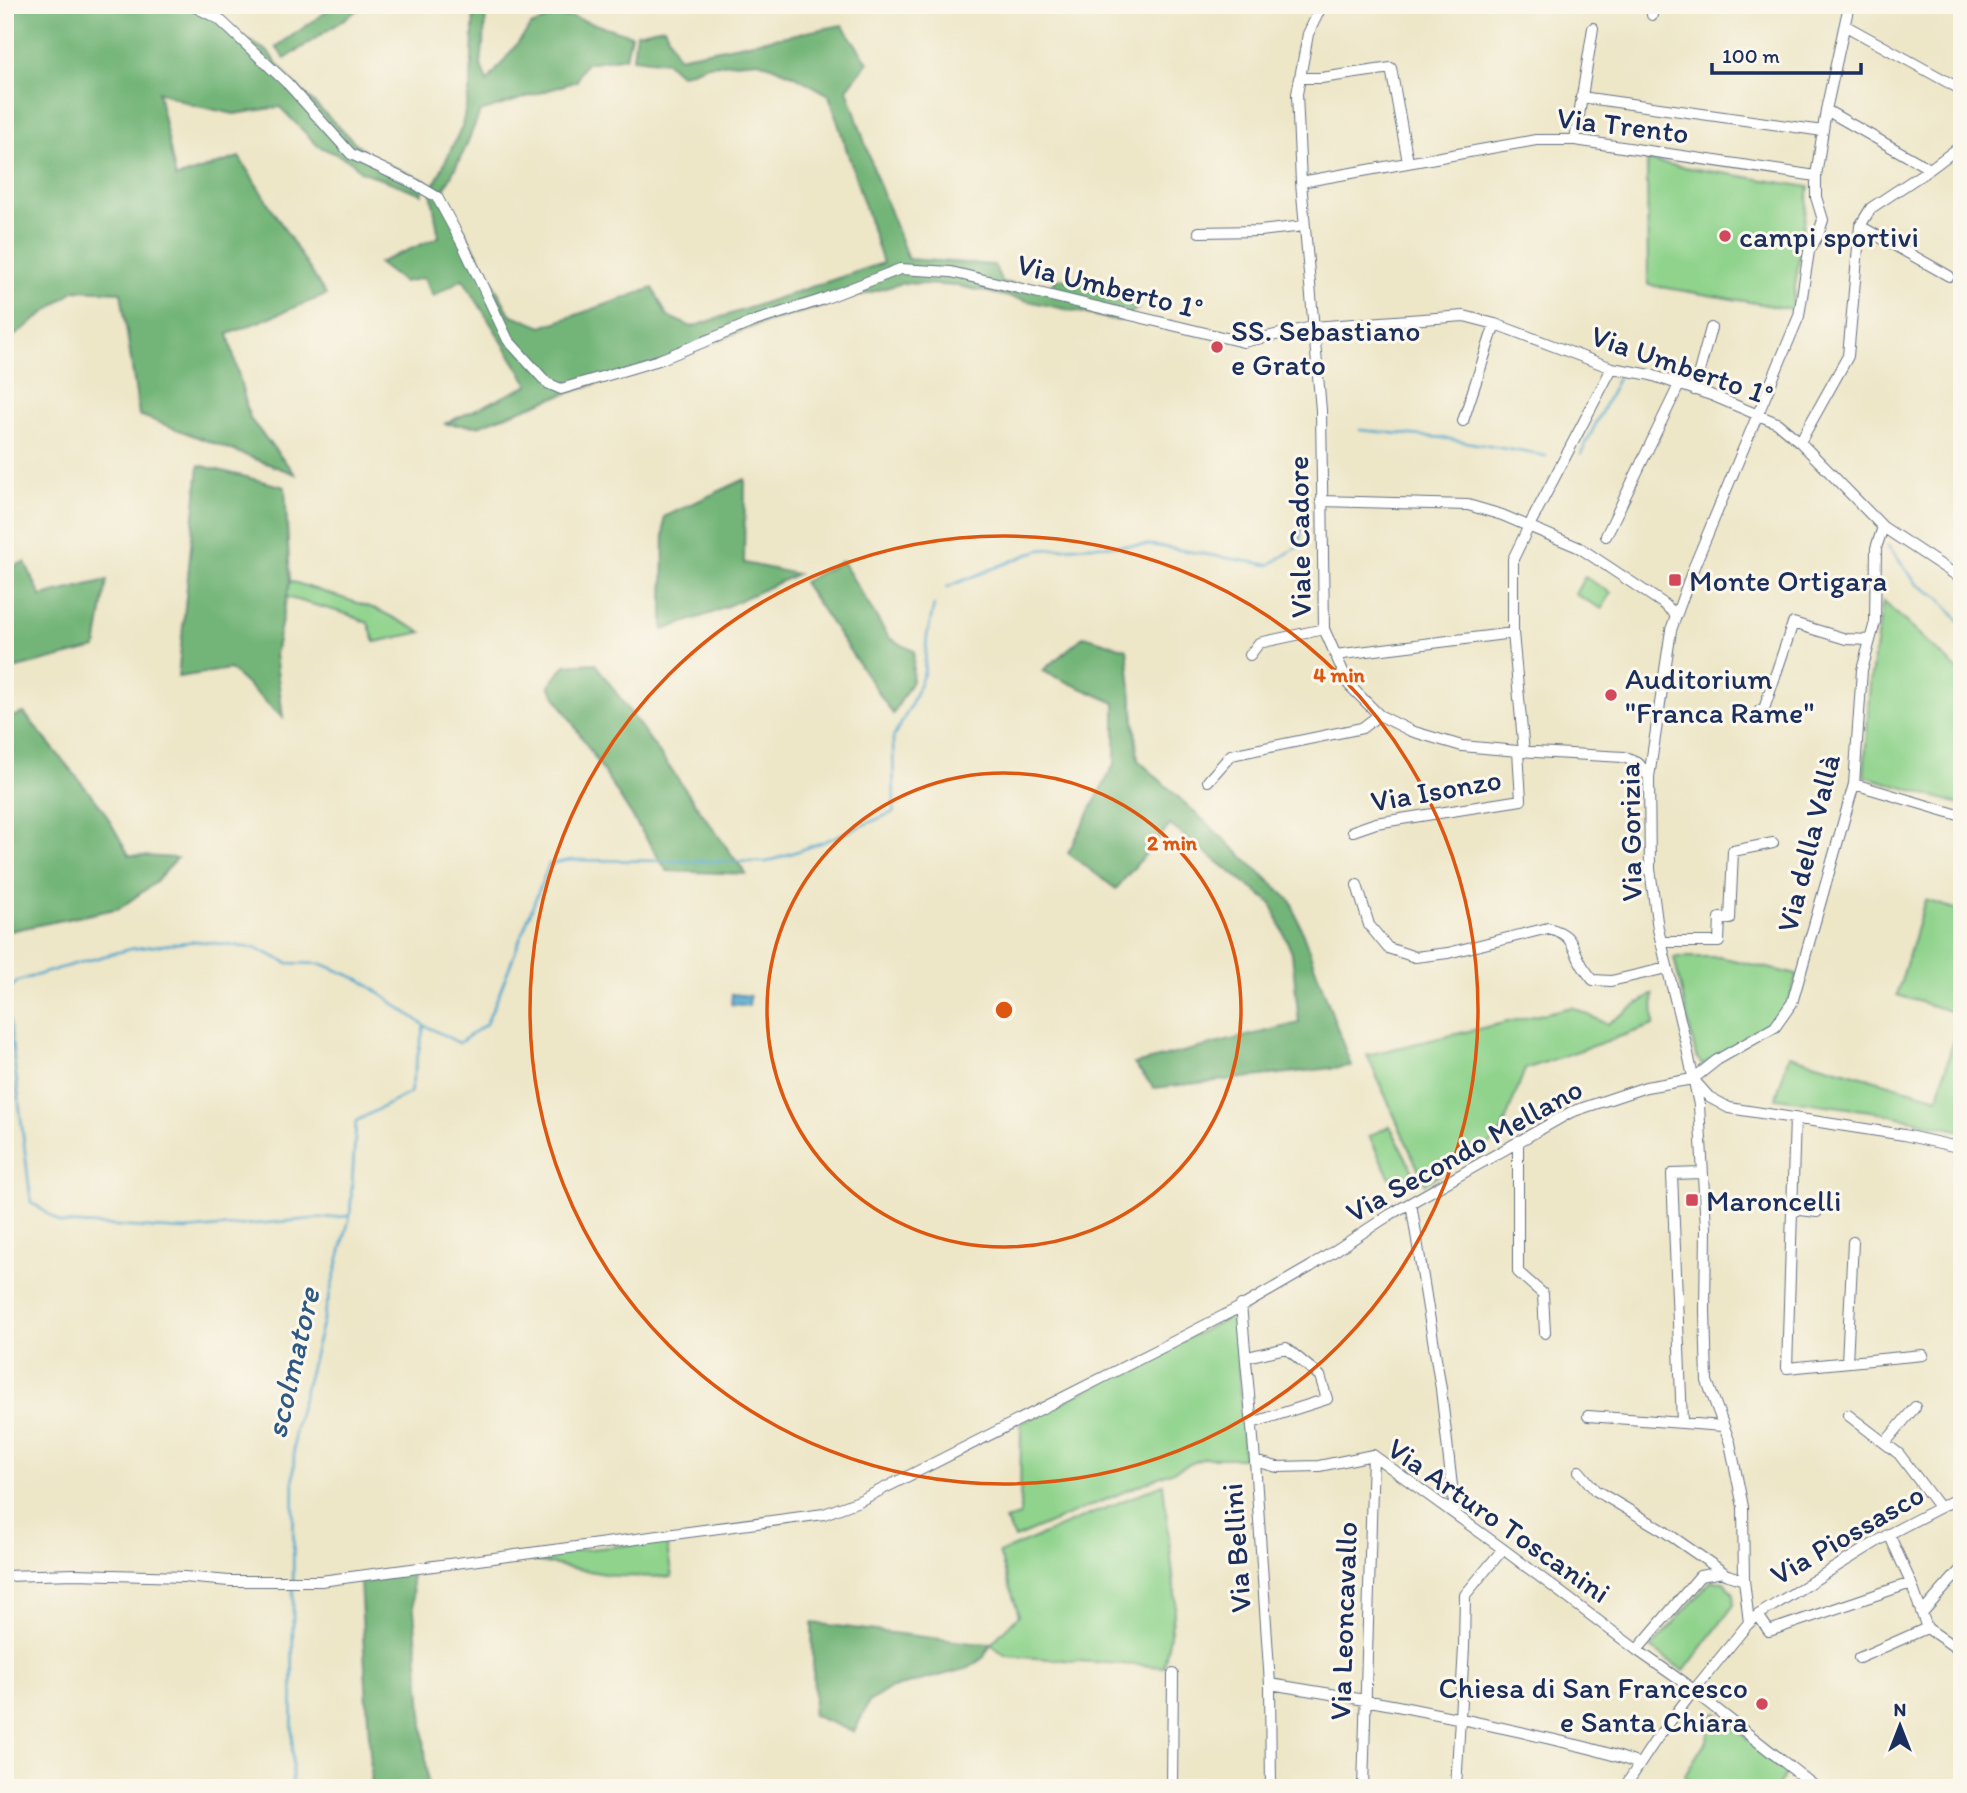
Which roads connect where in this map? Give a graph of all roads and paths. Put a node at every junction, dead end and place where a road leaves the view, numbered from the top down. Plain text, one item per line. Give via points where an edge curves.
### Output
1 (191, 5) edge
2 (1322, 5) edge
3 (1849, 5) edge
4 (1846, 26) junction
5 (1592, 28) dead end
6 (1299, 78) junction
7 (1962, 90) edge
8 (1581, 97) junction
9 (1826, 110) junction
10 (1823, 131) junction
11 (1575, 140) junction
12 (1962, 145) edge
13 (1408, 163) junction
14 (1930, 169) junction
15 (1816, 176) junction
16 (1301, 182) junction
17 (1304, 226) junction
18 (1860, 226) junction
19 (1199, 232) dead end
20 (1949, 276) dead end
21 (1495, 324) junction
22 (1313, 327) junction
23 (1711, 328) dead end
24 (1612, 368) junction
25 (1679, 385) junction
26 (1694, 390) junction
27 (1757, 413) junction
28 (1463, 422) dead end
29 (1800, 442) junction
30 (1321, 501) junction
31 (1528, 526) junction
32 (1883, 527) junction
33 (1606, 536) dead end
34 (1962, 579) edge
35 (1676, 615) junction
36 (1324, 629) junction
37 (1513, 634) junction
38 (1870, 640) junction
39 (1251, 655) dead end
40 (1335, 656) junction
41 (1760, 710) dead end
42 (1379, 715) junction
43 (1521, 752) junction
44 (1648, 777) junction
45 (1208, 780) dead end
46 (1854, 784) junction
47 (1962, 816) edge
48 (1353, 831) dead end
49 (1773, 843) dead end
50 (1357, 885) dead end
51 (1661, 942) junction
52 (1667, 968) junction
53 (1693, 1079) junction
54 (1795, 1118) junction
55 (1518, 1141) junction
56 (1962, 1147) edge
57 (1702, 1174) junction
58 (1411, 1203) junction
59 (1792, 1209) junction
60 (1817, 1212) dead end
61 (1853, 1242) dead end
62 (1241, 1305) junction
63 (1545, 1333) dead end
64 (1923, 1355) dead end
65 (1247, 1357) junction
66 (1847, 1362) junction
67 (1915, 1408) dead end
68 (1848, 1415) dead end
69 (1588, 1416) dead end
70 (1682, 1422) junction
71 (1252, 1423) junction
72 (1723, 1426) junction
73 (1885, 1444) junction
74 (1373, 1455) junction
75 (1255, 1461) junction
76 (1579, 1471) dead end
77 (1962, 1496) edge
78 (1939, 1507) junction
79 (1455, 1513) junction
80 (1889, 1534) junction
81 (1503, 1549) junction
82 (1962, 1568) edge
83 (1723, 1572) junction
84 (5, 1576) edge
85 (1744, 1580) junction
86 (1911, 1583) junction
87 (1922, 1613) junction
88 (1758, 1615) junction
89 (1749, 1623) junction
90 (1927, 1628) junction
91 (1637, 1650) junction
92 (1962, 1653) edge
93 (1859, 1658) dead end
94 (1173, 1674) dead end
95 (1270, 1684) junction
96 (1694, 1690) junction
97 (1366, 1699) junction
98 (1459, 1718) junction
99 (1639, 1764) junction
100 (1172, 1788) edge
101 (1271, 1788) edge
102 (1363, 1788) edge
103 (1456, 1788) edge
104 (1624, 1788) edge
105 (1817, 1788) edge

1 - 22 street, Via Umberto 1° via 219,19 288,84 351,154 437,197 508,340 547,383 561,389 659,360 900,269 951,272 1243,342
2 - 6 street, Viale Cadore via 1308,34
3 - 4 street, Via Gorizia
4 - 7 street
4 - 9 street, Via Gorizia
5 - 8 street
6 - 13 street via 1391,68
6 - 16 street, Viale Cadore
8 - 10 street
8 - 11 street
9 - 10 street, Via Gorizia
9 - 14 street
10 - 15 street, Via Gorizia
11 - 13 street, Via Trento via 1535,140
11 - 15 street, Via Trento
12 - 14 street
13 - 16 street, Via Trento
14 - 18 street via 1871,208
15 - 27 street, Via Gorizia via 1821,229 1809,251 1799,316
16 - 17 street, Viale Cadore
17 - 19 street
17 - 22 street, Viale Cadore
18 - 20 street
18 - 29 street via 1848,356
21 - 22 street, Via Umberto 1° via 1464,316
21 - 24 street, Via Umberto 1°
21 - 28 street
22 - 30 street, Viale Cadore via 1321,410
23 - 26 street
24 - 25 street, Via Umberto 1°
24 - 31 street
25 - 26 street, Via Umberto 1°
25 - 33 street
26 - 27 street, Via Umberto 1°
27 - 29 street, Via Umberto 1°
27 - 35 street, Via Gorizia
29 - 32 street, Via Umberto 1°
30 - 31 street via 1468,505
30 - 36 street, Viale Cadore
31 - 35 street via 1580,548
31 - 37 street via 1513,559
32 - 34 street, Via Umberto 1°
32 - 38 street, Via della Vallà via 1877,548 1875,622
35 - 44 street, Via Gorizia
36 - 39 street via 1259,643
36 - 40 street, Viale Cadore
37 - 40 street
37 - 43 street
38 - 41 street via 1846,639 1793,623
38 - 46 street, Via della Vallà via 1862,670
40 - 42 street, Viale Cadore via 1349,685
42 - 43 street, Viale Cadore via 1411,731 1462,746
42 - 45 street via 1362,728 1231,755
43 - 44 street, Viale Cadore via 1624,757 1639,764
43 - 48 street, Via Isonzo via 1521,800 1376,823
44 - 51 street, Via Gorizia via 1650,869
46 - 47 street
46 - 53 street, Via della Vallà via 1792,1003 1775,1027
49 - 51 street via 1733,851 1730,919 1720,918 1719,942
50 - 52 street via 1369,925 1388,948 1415,957 1548,928 1562,931 1572,942 1593,980 1611,981
51 - 52 street, Via Gorizia
52 - 53 street, Via Gorizia
53 - 54 street via 1709,1097 1729,1108
53 - 55 street, Via Secondo Mellano via 1646,1087 1571,1112
53 - 57 street, Via Gorizia via 1699,1105
54 - 56 street
54 - 59 street
55 - 58 street, Via Secondo Mellano
55 - 63 street via 1518,1272 1543,1294
57 - 70 street via 1672,1174
57 - 72 street, Via Gorizia via 1707,1381
58 - 62 street, Via Secondo Mellano
58 - 79 street via 1441,1389
59 - 60 street
59 - 66 street via 1787,1368
61 - 66 street
62 - 65 street, Via Bellini
62 - 84 street, Via Secondo Mellano via 859,1501 824,1514 352,1577 229,1581 75,1574
64 - 66 street
65 - 71 street, Via Bellini
65 - 71 street via 1286,1348 1320,1376 1327,1399
67 - 73 street
68 - 73 street
69 - 70 street
70 - 72 street
71 - 75 street, Via Bellini
72 - 85 street, Via Gorizia via 1743,1507
73 - 78 street via 1899,1454
74 - 75 street, Via Arturo Toscanini via 1319,1466 1277,1467
74 - 79 street, Via Arturo Toscanini
74 - 97 street, Via Leoncavallo
75 - 95 street, Via Bellini
76 - 83 street via 1595,1490
77 - 78 street, Via Piossasco
78 - 80 street, Via Piossasco
79 - 81 street, Via Arturo Toscanini
80 - 86 street
80 - 88 street, Via Piossasco
81 - 91 street, Via Arturo Toscanini
81 - 98 street via 1465,1595
82 - 87 street
83 - 85 street
83 - 91 street via 1700,1576
85 - 89 street, Via Gorizia
86 - 87 street
86 - 88 street, Via Piossasco via 1769,1631
87 - 90 street
88 - 89 street, Via Piossasco
89 - 96 street, Via Piossasco
90 - 92 street
90 - 93 street
91 - 96 street, Via Arturo Toscanini
94 - 100 street
95 - 97 street
95 - 101 street, Via Bellini
96 - 99 street, Via Piossasco
96 - 105 street, Via Arturo Toscanini
97 - 98 street
97 - 102 street, Via Leoncavallo
98 - 99 street
98 - 103 street
99 - 104 street, Via Piossasco

